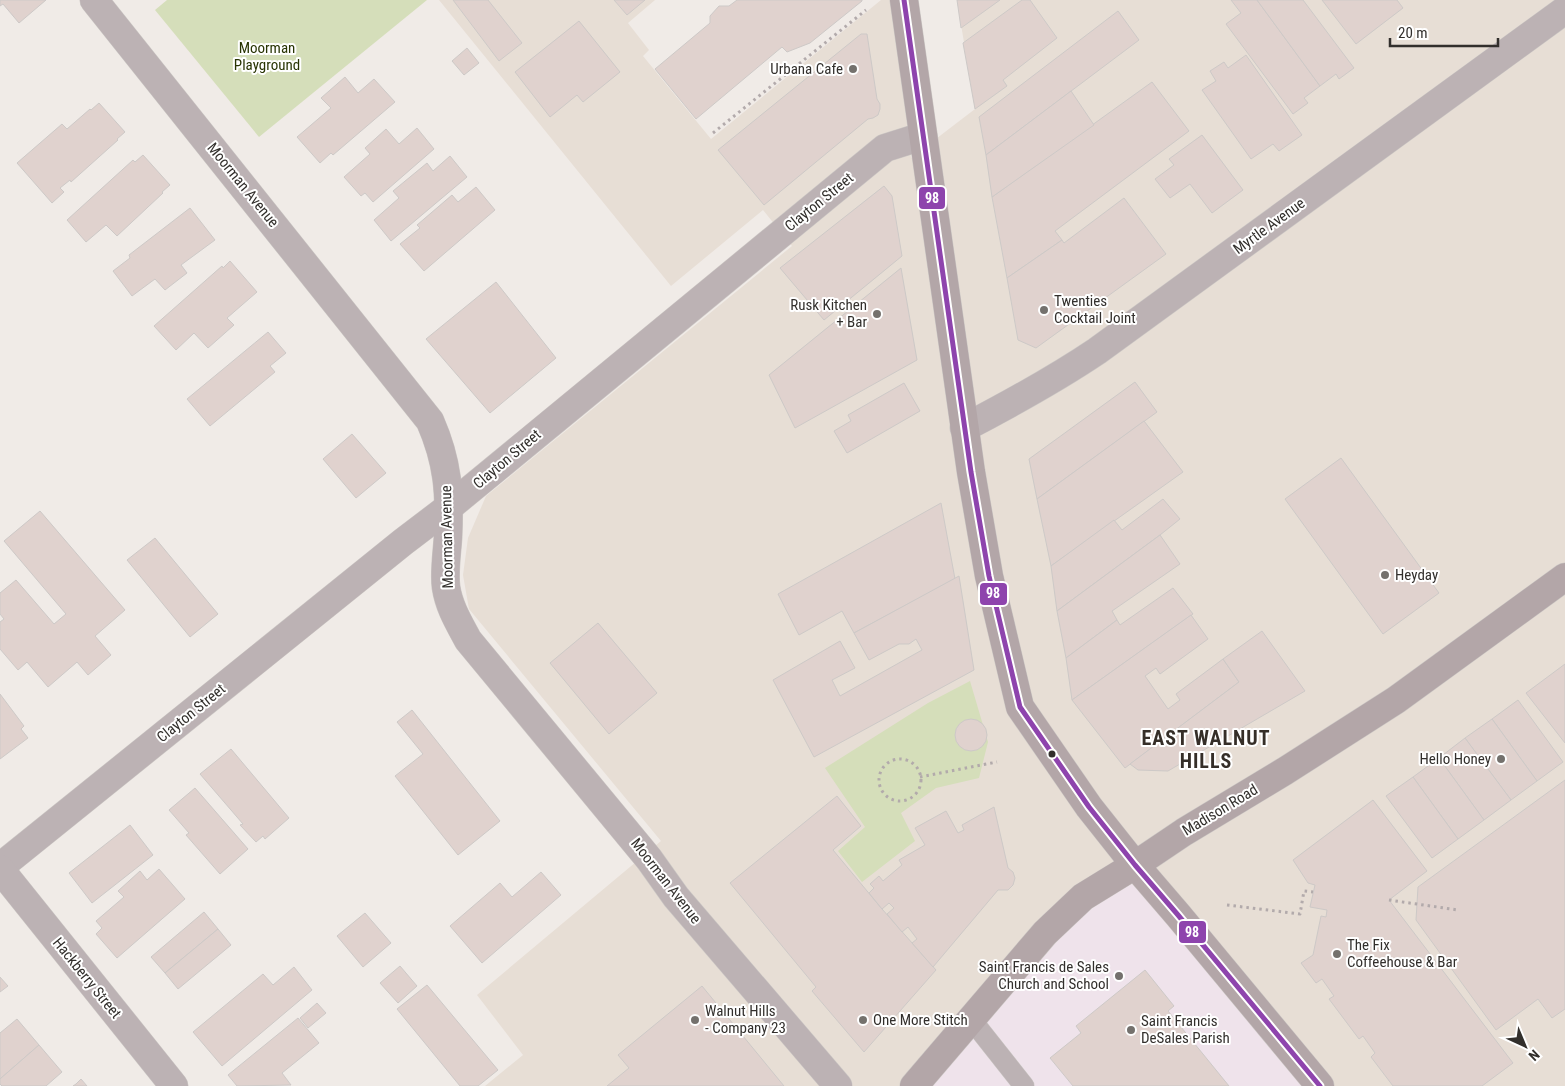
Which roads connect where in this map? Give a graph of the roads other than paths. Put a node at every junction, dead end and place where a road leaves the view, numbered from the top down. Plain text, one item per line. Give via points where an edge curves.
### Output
1 (94, 0) edge
2 (904, 0) edge
3 (1565, 10) edge
4 (923, 136) junction
5 (964, 428) junction
6 (449, 507) junction
7 (1565, 577) edge
8 (1135, 865) junction
9 (0, 868) edge
10 (971, 1019) junction
11 (174, 1086) edge
12 (838, 1086) edge
13 (914, 1086) edge
14 (1024, 1086) edge
15 (1320, 1086) edge

1 - 6 street, Moorman Avenue via 430,421 440,444
2 - 4 street
3 - 5 street, Myrtle Avenue via 1066,373
4 - 5 street
4 - 6 street, Clayton Street via 885,148
5 - 8 street via 989,576 1020,708 1089,807
6 - 9 street, Clayton Street
6 - 12 street, Moorman Avenue via 446,586 453,613 468,640 649,859 676,897
7 - 8 street, Madison Road via 1396,700
8 - 10 street, Madison Road via 1083,897 1045,932
8 - 15 street
9 - 11 street, Hackberry Street
10 - 13 street, Madison Road
10 - 14 lane

